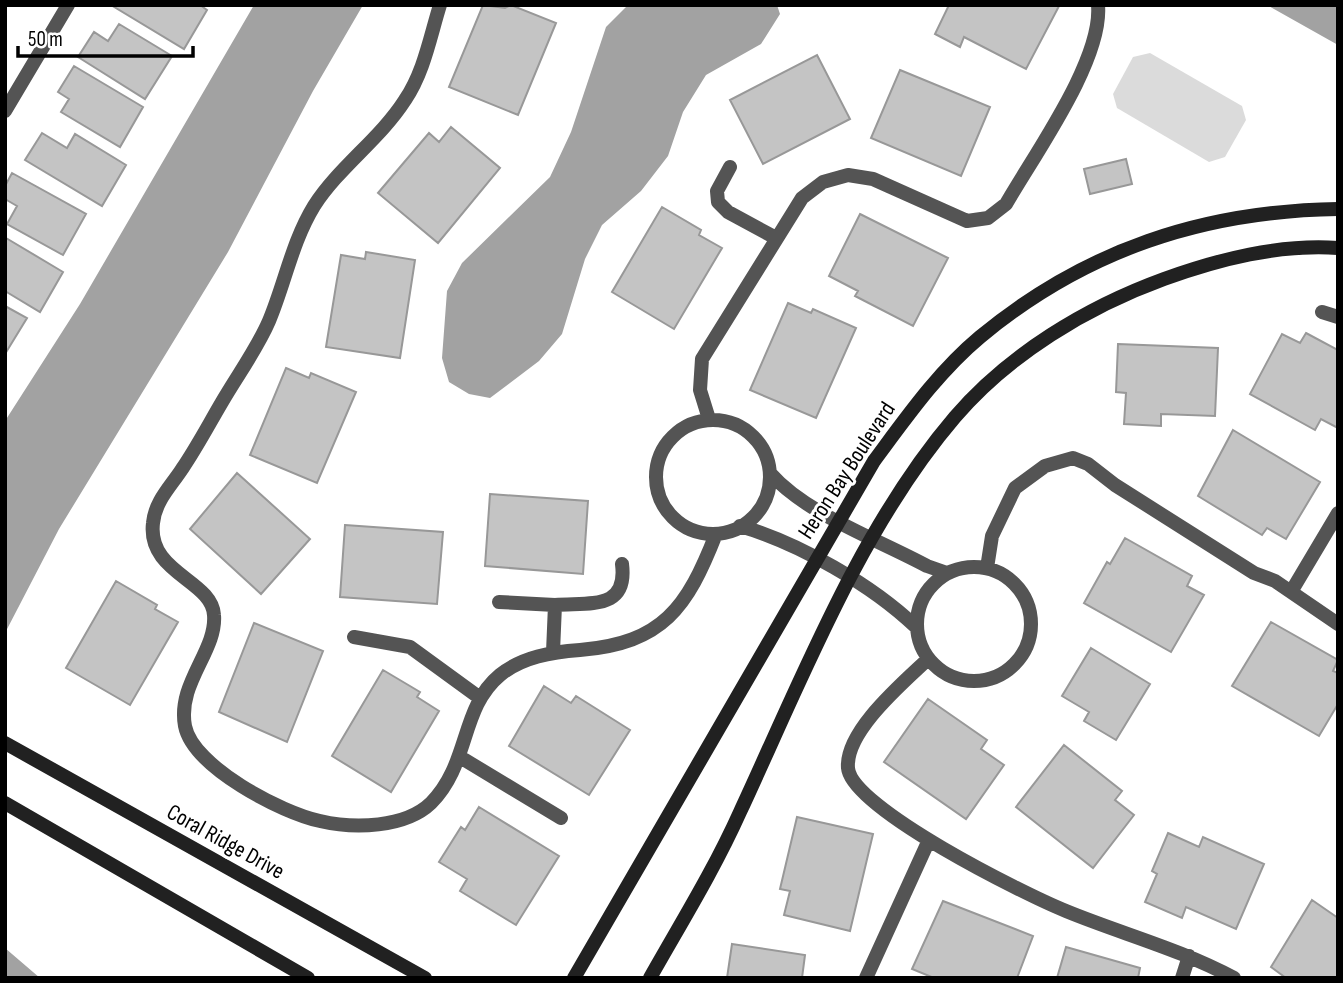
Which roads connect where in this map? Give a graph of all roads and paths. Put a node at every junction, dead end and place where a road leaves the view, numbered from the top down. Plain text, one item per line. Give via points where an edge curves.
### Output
1 (68, 5) edge
2 (440, 5) edge
3 (1098, 5) edge
4 (5, 111) edge
5 (730, 167) dead end
6 (1338, 209) edge
7 (776, 238) junction
8 (1338, 248) edge
9 (1322, 312) dead end
10 (1338, 317) edge
11 (709, 419) junction
12 (770, 473) junction
13 (1338, 513) edge
14 (838, 520) junction
15 (740, 526) junction
16 (716, 534) junction
17 (874, 538) junction
18 (815, 559) junction
19 (622, 564) dead end
20 (986, 568) junction
21 (947, 573) junction
22 (851, 580) junction
23 (1291, 592) junction
24 (499, 602) dead end
25 (555, 605) junction
26 (1338, 624) edge
27 (916, 627) junction
28 (354, 637) dead end
29 (553, 652) junction
30 (928, 659) junction
31 (480, 698) junction
32 (5, 743) edge
33 (460, 757) junction
34 (5, 803) edge
35 (561, 818) dead end
36 (929, 839) junction
37 (1189, 956) junction
38 (308, 978) edge
39 (425, 978) edge
40 (574, 978) edge
41 (650, 978) edge
42 (866, 978) edge
43 (1182, 978) edge
44 (1234, 978) edge

1 - 4 street
2 - 33 street via 418,76 405,100 316,203 298,237 268,323 160,499 152,523 154,541 169,568 206,596 215,614 183,704 186,731 201,754 235,781 278,806 320,821 400,822 427,807 449,784
3 - 7 street via 1095,43 1082,71 1006,204 988,218 967,221 873,179 848,175 823,182 802,198
5 - 7 street via 717,191 718,202
6 - 14 street, Heron Bay Boulevard via 1286,210 1190,226 1123,250 1048,289 980,337 923,394 873,461
7 - 11 street via 702,359 700,390
8 - 17 street via 1260,252 1197,267 1128,292 1074,320 1012,363 956,415 911,475
9 - 10 street
11 - 12 street via 744,428 757,440
11 - 16 street via 670,439 657,462 656,480 659,498 675,519 698,532
12 - 14 street via 788,493
12 - 15 street via 761,507
13 - 23 street
14 - 17 street
14 - 18 street, Heron Bay Boulevard
15 - 16 street
15 - 18 street
16 - 29 street via 705,563 670,618 641,638 606,648
17 - 21 street
17 - 22 street
18 - 22 street
18 - 40 street, Heron Bay Boulevard
19 - 25 street via 620,592 608,600
20 - 21 street
20 - 23 street via 992,536 1015,488 1045,466 1073,458
20 - 30 street via 1005,575 1020,589 1031,626 1027,646 1016,663 981,681 961,680
21 - 27 street via 924,595
22 - 27 street via 894,606
22 - 41 street via 715,863
23 - 26 street
24 - 25 street
25 - 29 street
27 - 30 street
28 - 31 street via 410,647
29 - 31 street via 502,673
30 - 36 street via 877,708 851,751 848,768 854,785 875,804
31 - 33 street
32 - 39 street, Coral Ridge Drive
33 - 35 street
34 - 38 street
36 - 37 street via 1065,911
36 - 42 street
37 - 43 street
37 - 44 street

